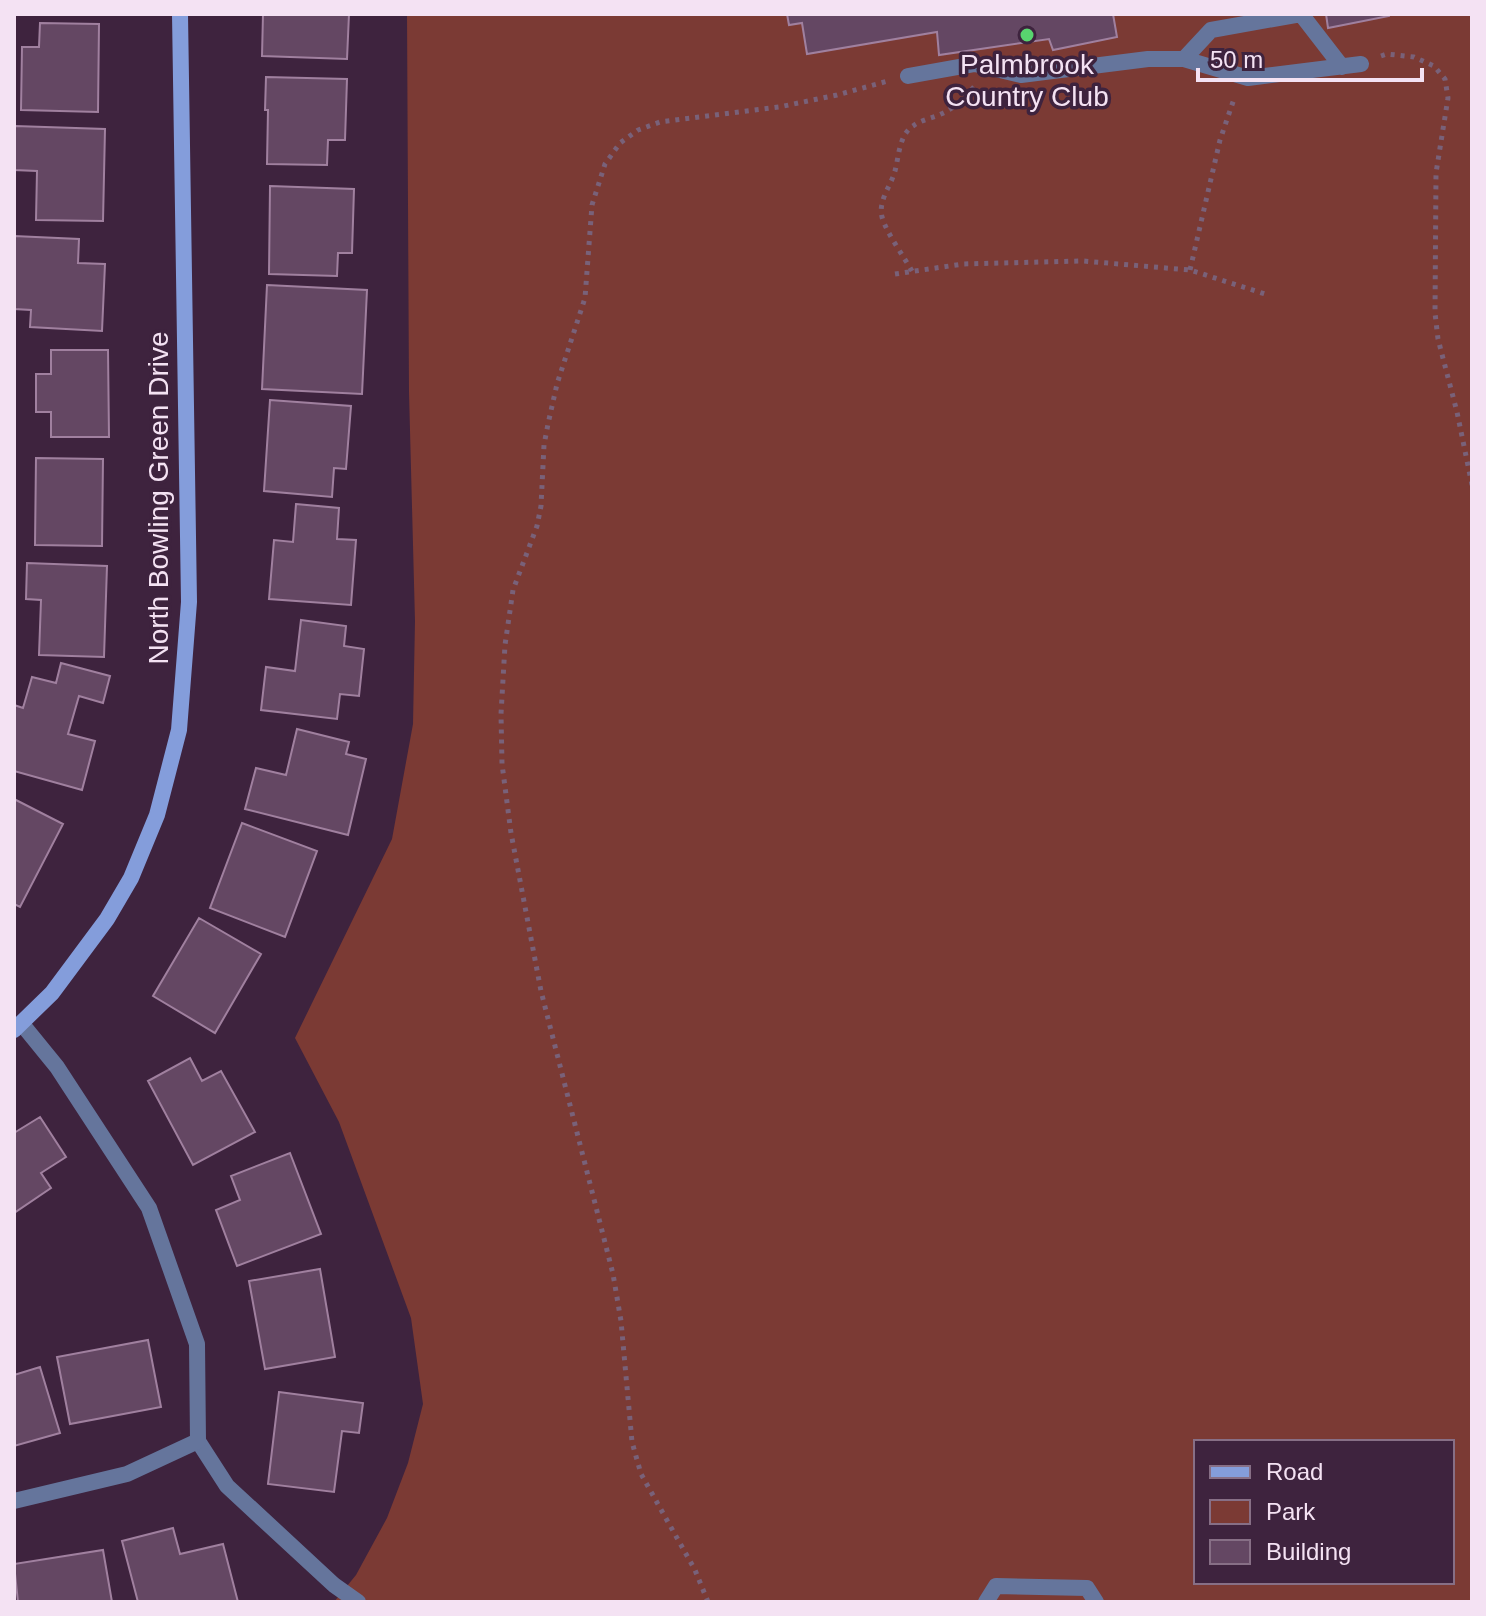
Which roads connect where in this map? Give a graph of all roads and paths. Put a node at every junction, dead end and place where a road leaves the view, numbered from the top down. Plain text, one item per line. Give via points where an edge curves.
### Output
1 (180, 14) edge
2 (1184, 59) junction
3 (1361, 64) joint
4 (985, 67) junction
5 (1342, 67) junction
6 (908, 76) joint
7 (1242, 77) junction
8 (1190, 270) junction
9 (912, 271) junction
10 (895, 274) dead end
11 (1265, 294) dead end
12 (1472, 485) edge
13 (18, 1027) edge
14 (198, 1441) junction
15 (14, 1501) edge
16 (358, 1602) edge
17 (708, 1602) edge
18 (986, 1602) edge
19 (1096, 1602) edge

1 - 13 street, North Bowling Green Drive via 189,602 179,730 157,815 131,878 52,993
2 - 4 street via 1021,75
2 - 5 street via 1211,30 1301,14
2 - 7 street
3 - 5 street
3 - 12 path via 1387,54 1414,57 1434,66 1445,79 1448,98 1436,173 1435,313
4 - 6 street via 975,64
4 - 9 path via 962,100 913,125 901,144 881,210
5 - 7 street
6 - 17 path via 779,107 660,122 620,143 605,164 592,205 585,298 557,384 544,445 537,526 513,590 507,631 501,714 511,833 541,991 613,1274 632,1442 641,1474
7 - 8 path via 1220,140
8 - 9 path via 1083,261 963,264
8 - 11 path
9 - 10 path
13 - 14 street via 57,1067 149,1208 197,1344
14 - 15 street via 127,1474
14 - 16 street via 227,1486
18 - 19 street via 996,1586 1087,1588

